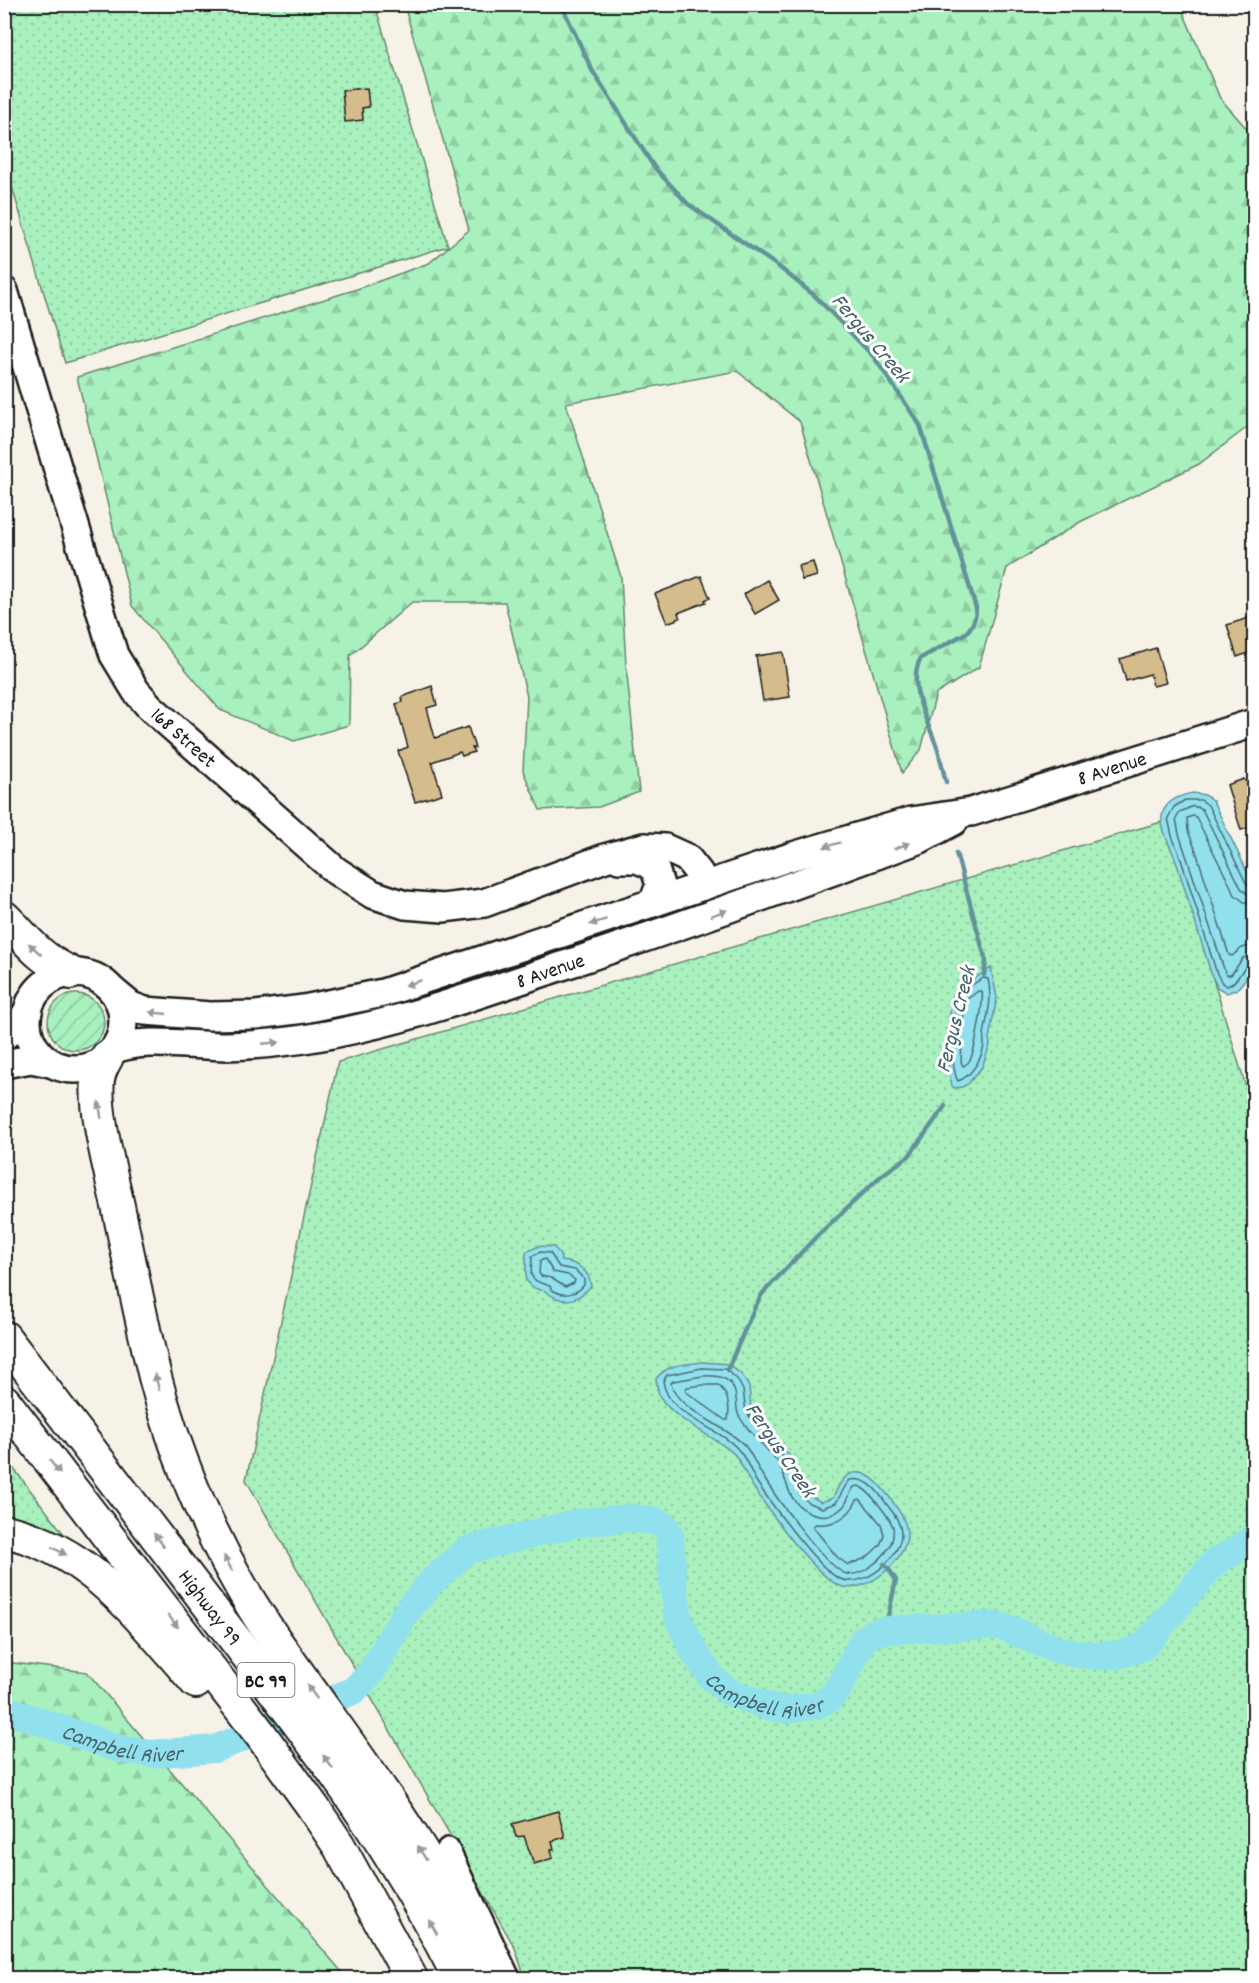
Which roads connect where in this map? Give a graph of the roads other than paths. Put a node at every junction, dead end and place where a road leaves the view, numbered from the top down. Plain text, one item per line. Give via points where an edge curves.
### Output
1 (4, 291) edge
2 (1254, 723) edge
3 (971, 812) junction
4 (605, 858) junction
5 (704, 886) junction
6 (653, 903) junction
7 (4, 917) edge
8 (71, 973) junction
9 (113, 991) junction
10 (28, 1011) junction
11 (417, 1012) junction
12 (4, 1036) edge
13 (110, 1053) junction
14 (51, 1063) junction
15 (4, 1064) edge
16 (4, 1337) edge
17 (4, 1401) edge
18 (4, 1531) edge
19 (448, 1849) dead end
20 (357, 1881) junction
21 (411, 1978) edge
22 (459, 1978) edge
23 (489, 1978) edge
24 (509, 1978) edge

1 - 4 main road, 168 Street via 114,655 150,707 336,871 372,894 405,904 443,908 484,903
2 - 3 main road, 8 Avenue
3 -> 5 main road, 8 Avenue via 911,821
11 -> 3 main road, 8 Avenue via 665,932 812,879 920,839
4 - 5 main road, 168 Street via 644,847 665,848 687,858
4 - 6 main road, 168 Street via 637,859 654,866 660,885
5 - 6 main road, 8 Avenue
5 - 11 main road via 691,903 664,919 444,990
6 -> 9 main road, 8 Avenue via 383,993 304,1009 210,1016 151,1012 131,1006
8 -> 7 highway via 34,950
8 - 9 main road via 95,977
8 - 10 main road via 45,983 31,1000
9 - 13 main road via 123,1019 121,1034
10 - 12 main road
10 - 14 main road via 31,1041
13 -> 11 main road, 8 Avenue via 126,1045 282,1042 342,1032
13 - 14 main road via 94,1065 79,1069
23 -> 13 highway via 467,1931 395,1809 257,1614 193,1488 156,1378 110,1165 98,1090 99,1073
14 - 15 main road via 31,1059
22 -> 16 highway, Highway 99 / BC 99 via 415,1896 340,1779
17 -> 20 highway, Highway 99 / BC 99 via 285,1768 339,1846
18 -> 20 highway via 22,1534 68,1555 109,1587 220,1710
19 - 24 street
20 - 21 highway, Highway 99 / BC 99

